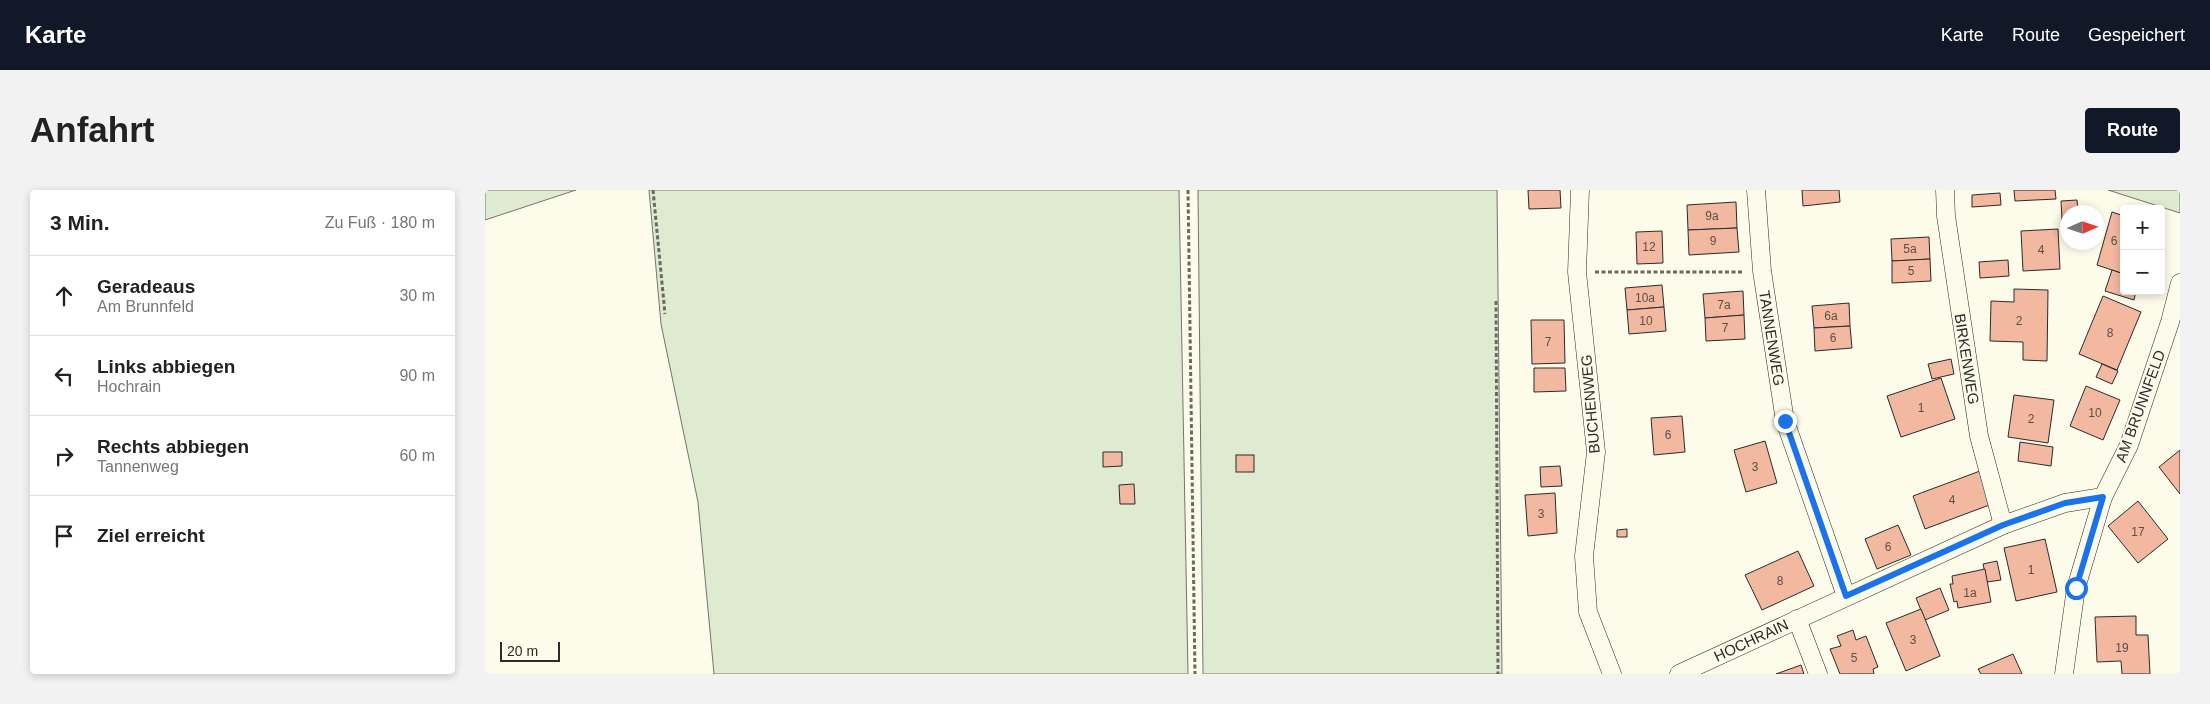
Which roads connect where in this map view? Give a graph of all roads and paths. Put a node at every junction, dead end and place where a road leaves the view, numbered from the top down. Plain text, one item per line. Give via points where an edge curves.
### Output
1 (653, 190) edge
2 (1188, 190) edge
3 (1580, 190) edge
4 (1756, 190) edge
5 (1945, 190) edge
6 (1577, 272) junction
7 (1762, 272) junction
8 (2180, 283) edge
9 (1496, 300) dead end
10 (665, 314) dead end
11 (2103, 497) junction
12 (2003, 525) junction
13 (1846, 596) junction
14 (1797, 619) junction
15 (1195, 674) edge
16 (1498, 674) edge
17 (1611, 674) edge
18 (1679, 674) edge
19 (1818, 674) edge
20 (2064, 674) edge

1 - 10 path
2 - 15 path
3 - 6 street, BUCHENWEG
4 - 7 street, TANNENWEG
5 - 12 street, BIRKENWEG via 1946,216 1979,436
6 - 7 path
6 - 17 street, BUCHENWEG via 1596,452 1584,556 1589,612
7 - 13 street, TANNENWEG via 1785,421
8 - 11 street, AM BRUNNFELD via 2129,445
9 - 16 path
11 - 12 street, HOCHRAIN via 2065,503
11 - 20 street, AM BRUNNFELD via 2076,588
12 - 13 street, HOCHRAIN
13 - 14 street, HOCHRAIN
14 - 18 street, HOCHRAIN
14 - 19 street, HOCHRAIN

